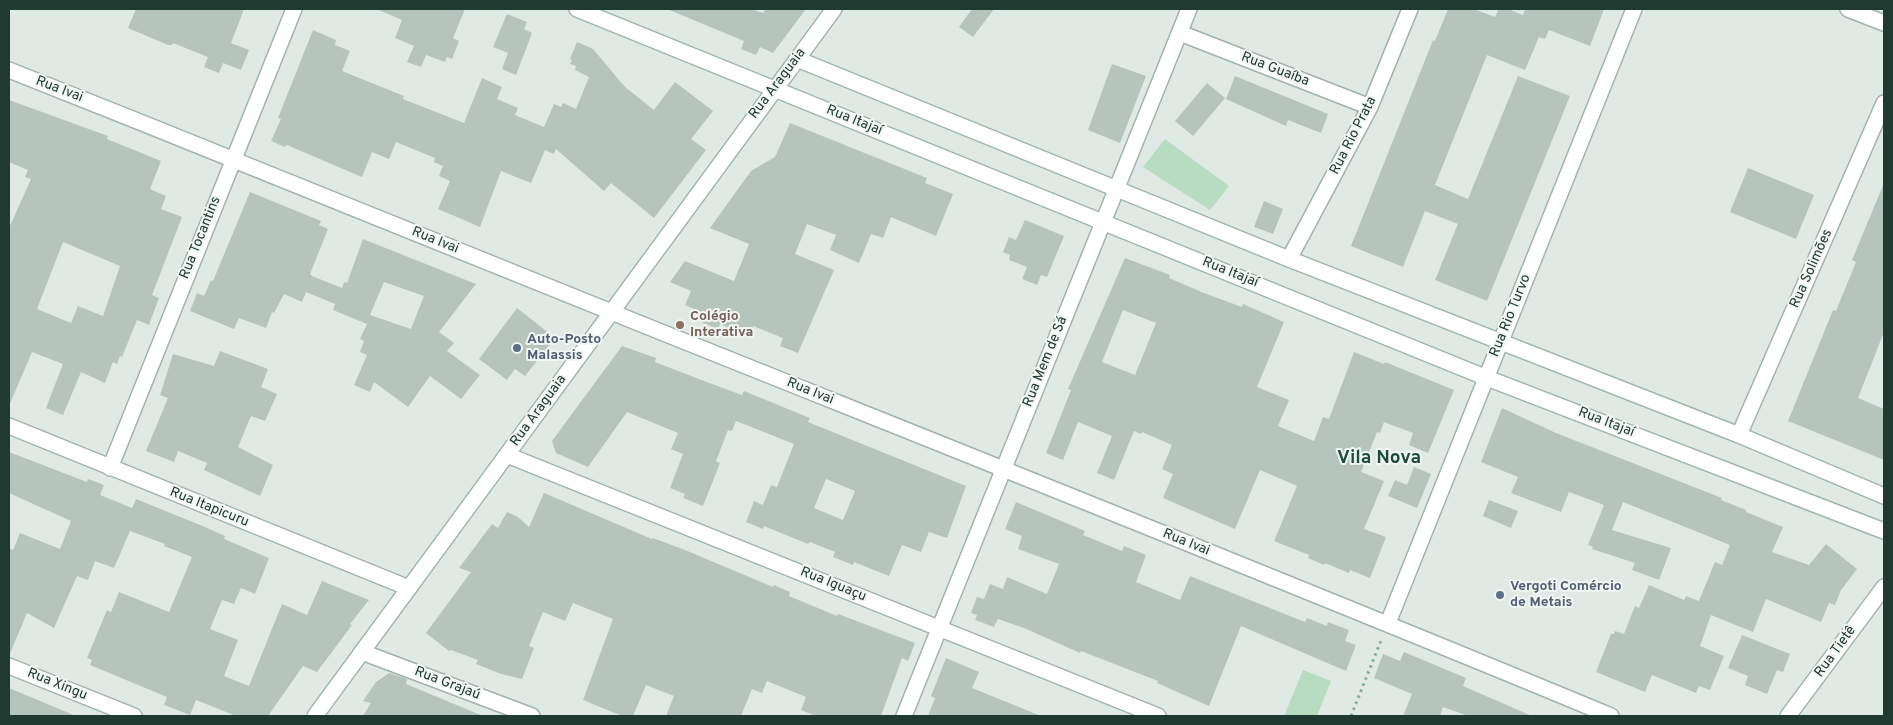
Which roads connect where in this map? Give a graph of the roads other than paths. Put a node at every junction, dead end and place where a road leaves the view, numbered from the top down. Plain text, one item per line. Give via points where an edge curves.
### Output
1 (294, 9) edge
2 (577, 9) edge
3 (834, 9) edge
4 (1189, 9) edge
5 (1410, 9) edge
6 (1634, 9) edge
7 (1848, 9) edge
8 (1884, 23) edge
9 (1180, 33) junction
10 (797, 59) junction
11 (9, 70) edge
12 (774, 89) junction
13 (1884, 103) edge
14 (1370, 107) junction
15 (233, 158) junction
16 (1116, 189) junction
17 (1103, 221) junction
18 (1289, 259) junction
19 (611, 312) junction
20 (1501, 341) junction
21 (1487, 378) junction
22 (9, 426) edge
23 (1739, 435) junction
24 (507, 455) junction
25 (110, 468) junction
26 (1003, 469) junction
27 (1884, 496) edge
28 (1884, 531) edge
29 (1884, 587) edge
30 (409, 588) junction
31 (1388, 623) junction
32 (940, 628) junction
33 (362, 652) junction
34 (9, 666) edge
35 (134, 716) edge
36 (315, 716) edge
37 (532, 716) edge
38 (904, 716) edge
39 (1158, 716) edge
40 (1611, 716) edge
41 (1788, 716) edge

1 - 15 street, Rua Tocantins
2 - 12 street, Rua Itajaí
3 - 10 street, Rua Araguaia
4 - 9 street, Rua Mem de Sá
5 - 14 street, Rua Rio Prata
6 - 20 street, Rua Rio Turvo
7 - 8 street
9 - 14 street, Rua Guaíba
9 - 16 street, Rua Mem de Sá
10 - 12 street, Rua Araguaia
10 - 16 street
11 - 15 street, Rua Ivai
12 - 17 street, Rua Itajaí
12 - 19 street, Rua Araguaia
13 - 23 street, Rua Solimões
14 - 18 street, Rua Rio Prata
15 - 19 street, Rua Ivai
15 - 25 street, Rua Tocantins
16 - 17 street, Rua Mem de Sá
16 - 18 street
17 - 21 street, Rua Itajaí
17 - 26 street, Rua Mem de Sá
18 - 20 street
19 - 24 street, Rua Araguaia
19 - 26 street, Rua Ivai
20 - 21 street, Rua Rio Turvo
20 - 23 street
21 - 28 street, Rua Itajaí
21 - 31 street, Rua Rio Turvo
22 - 25 street, Rua Itapicuru
23 - 27 street
24 - 30 street, Rua Araguaia
24 - 32 street, Rua Iguaçu
25 - 30 street, Rua Itapicuru
26 - 31 street, Rua Ivai
26 - 32 street, Rua Mem de Sá
29 - 41 street, Rua Tietê
30 - 33 street, Rua Araguaia
31 - 40 street, Rua Ivai
32 - 38 street, Rua Mem de Sá
32 - 39 street, Rua Iguaçu
33 - 36 street, Rua Araguaia
33 - 37 street, Rua Grajaú
34 - 35 street, Rua Xingu

